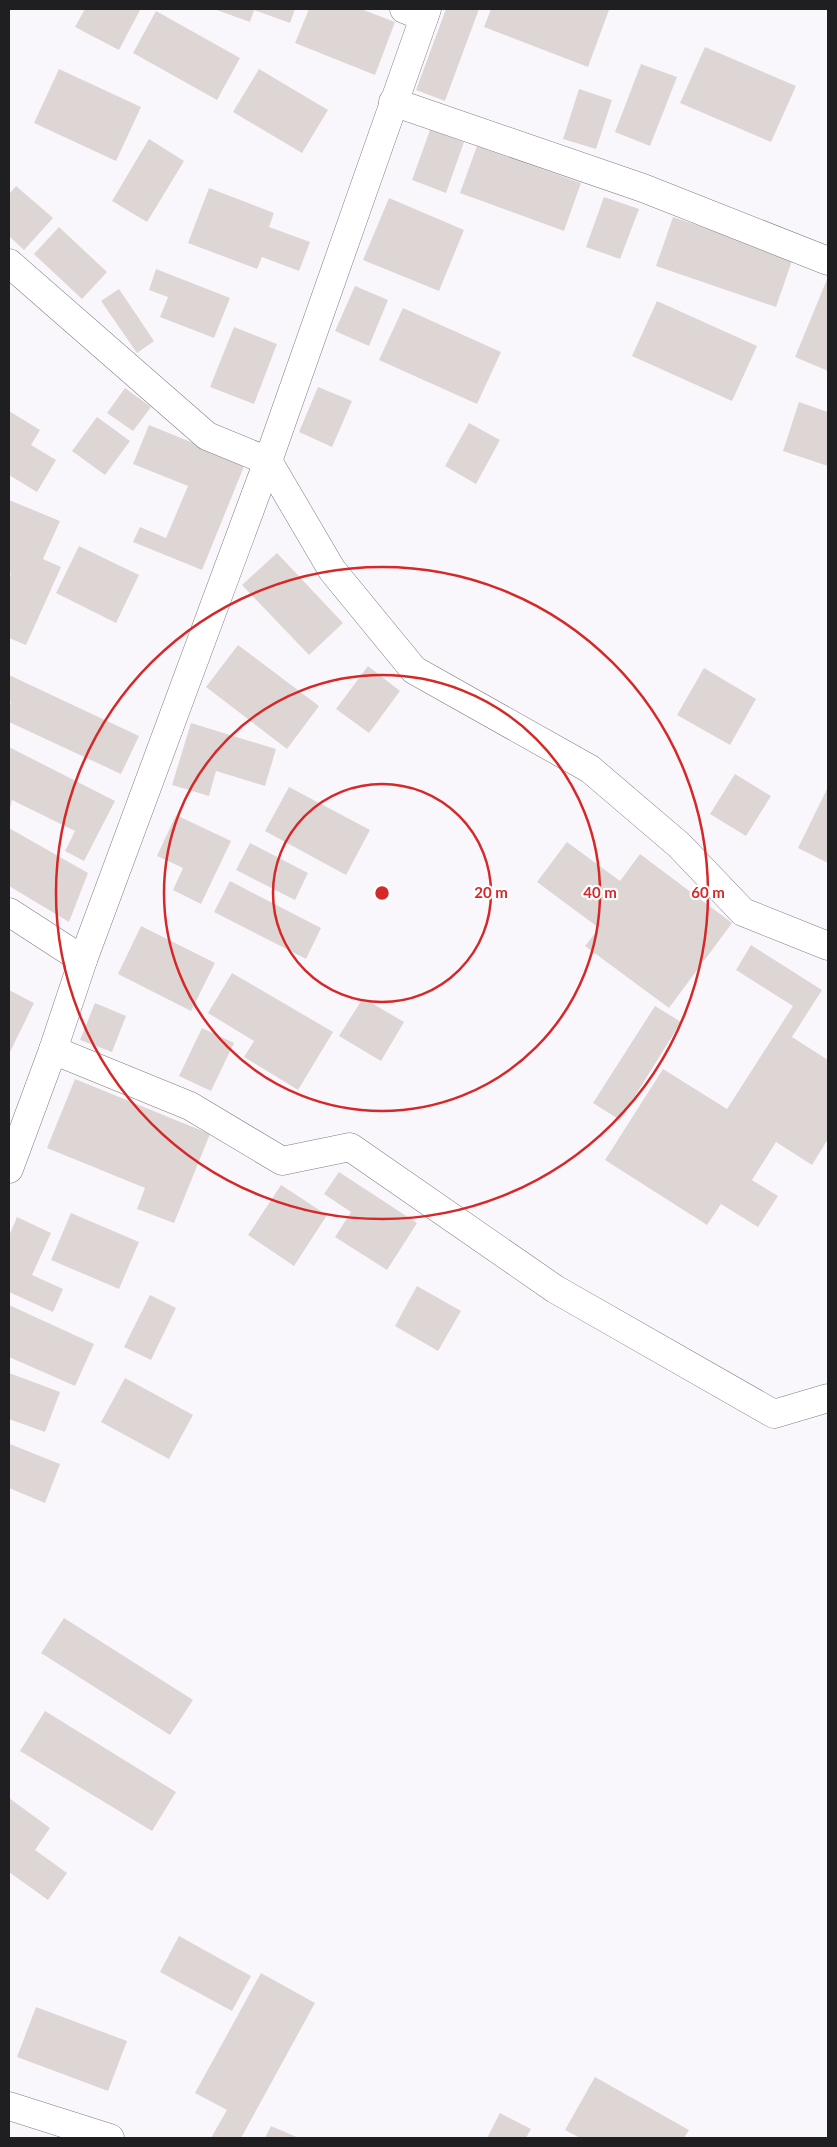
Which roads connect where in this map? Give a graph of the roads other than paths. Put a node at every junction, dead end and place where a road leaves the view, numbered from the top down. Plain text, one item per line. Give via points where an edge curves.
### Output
1 (418, 11) edge
2 (393, 102) junction
3 (828, 262) edge
4 (9, 263) edge
5 (268, 461) junction
6 (9, 912) edge
7 (828, 946) edge
8 (83, 960) junction
9 (53, 1050) junction
10 (9, 1169) edge
11 (828, 1398) edge
12 (9, 2106) edge
13 (110, 2138) edge

1 - 2 street
2 - 3 street via 643,188
2 - 5 street
4 - 5 street via 207,436
5 - 7 street via 332,570 414,670 590,769 679,845 743,912
5 - 8 street
6 - 8 street
8 - 9 street
9 - 10 street
9 - 11 street via 190,1106 282,1161 350,1147 556,1289 774,1414
12 - 13 street

